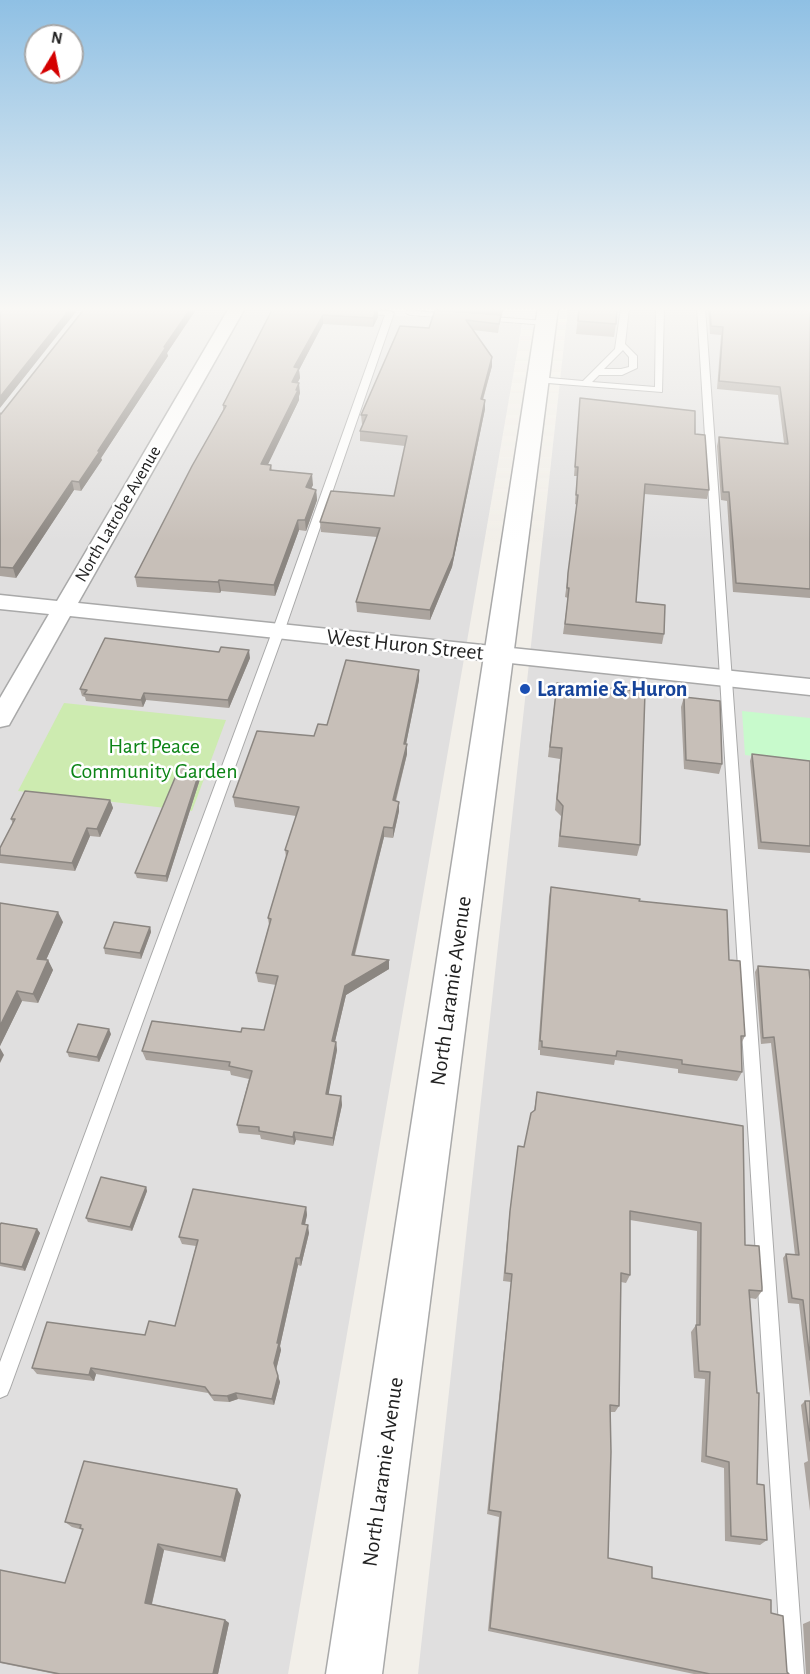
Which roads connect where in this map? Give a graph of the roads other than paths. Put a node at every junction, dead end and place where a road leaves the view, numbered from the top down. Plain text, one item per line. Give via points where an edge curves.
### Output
1 (192, 386) edge
2 (364, 386) edge
3 (537, 386) edge
4 (611, 386) edge
5 (659, 386) edge
6 (706, 386) edge
7 (0, 602) edge
8 (63, 609) junction
9 (278, 632) junction
10 (499, 655) junction
11 (726, 679) junction
12 (810, 687) edge
13 (0, 719) edge
14 (0, 1388) edge
15 (354, 1674) edge
16 (793, 1674) edge

1 - 8 street, North Latrobe Avenue
2 - 9 lane
3 - 10 street, North Laramie Avenue
4 - 5 lane via 659,390
6 - 11 lane
7 - 8 street, West Huron Street
8 - 9 street, West Huron Street
8 - 13 street, North Latrobe Avenue
9 - 10 street, West Huron Street
9 - 14 lane
10 - 11 street, West Huron Street
10 - 15 street, North Laramie Avenue
11 - 12 street, West Huron Street
11 - 16 lane

